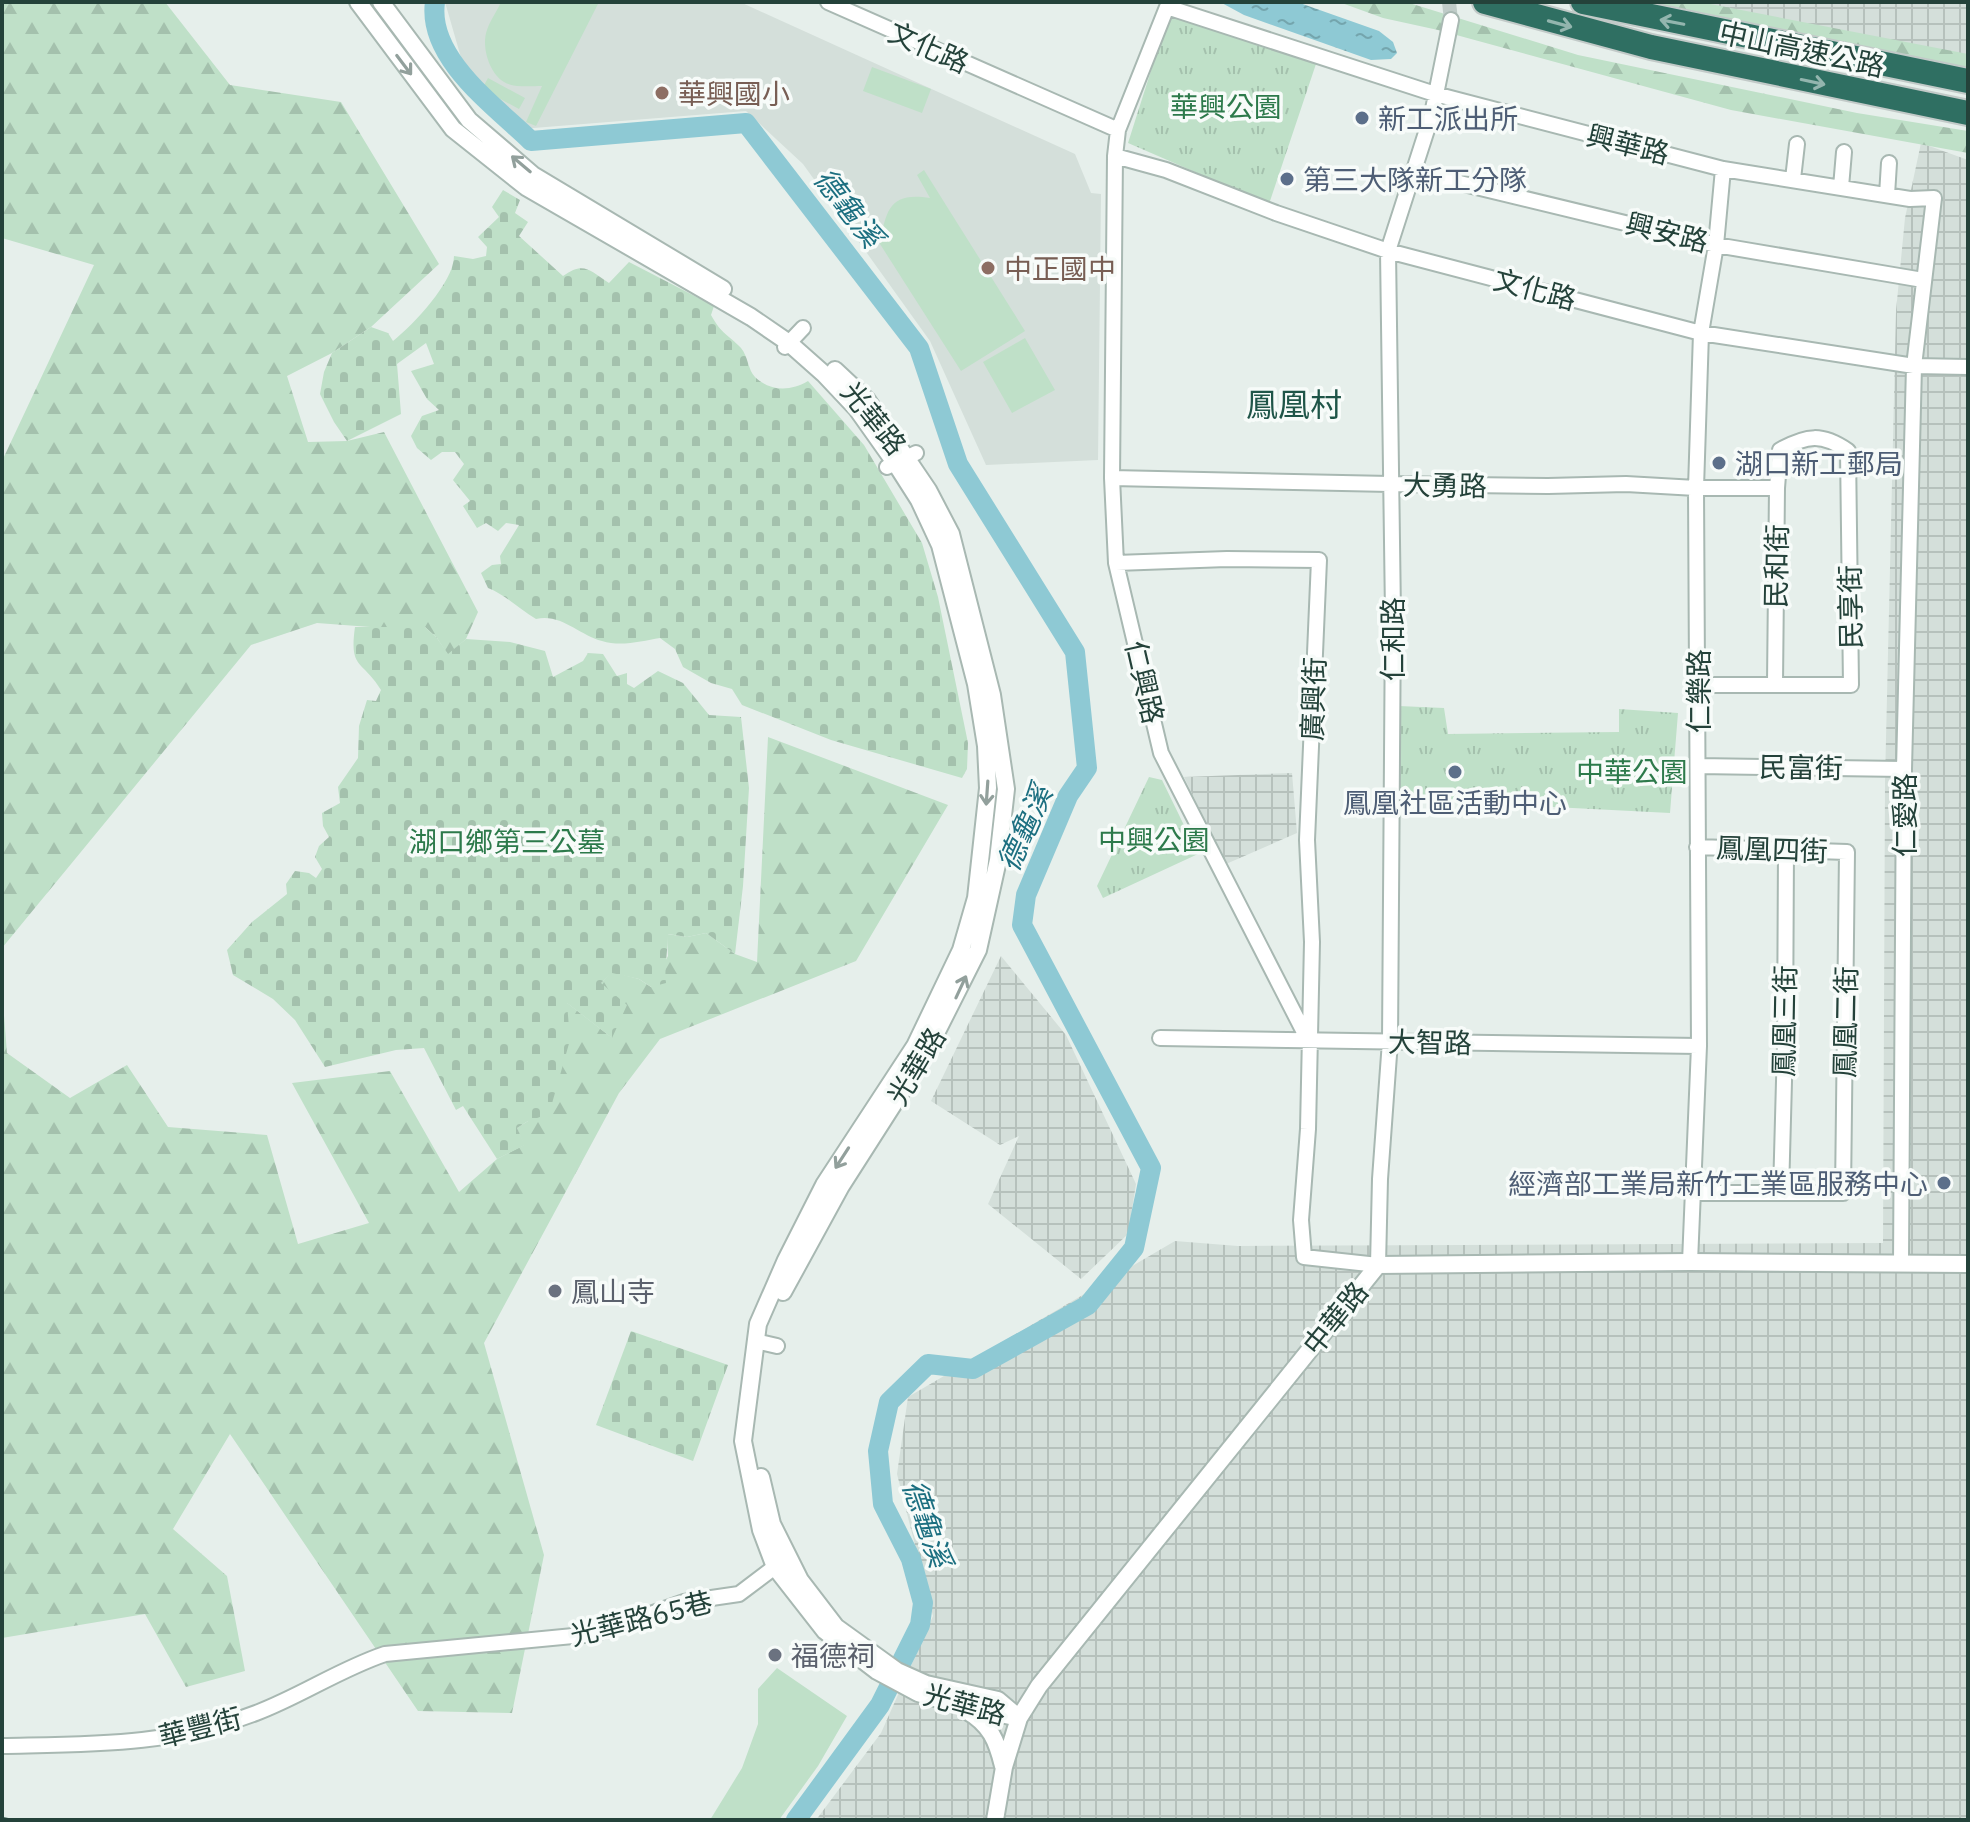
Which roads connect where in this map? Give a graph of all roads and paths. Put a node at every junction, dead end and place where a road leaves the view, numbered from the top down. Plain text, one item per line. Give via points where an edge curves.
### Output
1 (358, 2) edge
2 (381, 2) edge
3 (828, 2) edge
4 (1485, 2) edge
5 (1583, 2) edge
6 (1167, 7) joint
7 (1451, 20) tunnel mouth
8 (1968, 81) edge
9 (1435, 94) junction
10 (1968, 113) edge
11 (1118, 130) junction
12 (1797, 144) dead end
13 (1844, 152) dead end
14 (1115, 156) junction
15 (1889, 163) dead end
16 (1723, 169) junction
17 (1414, 172) junction
18 (1793, 179) junction
19 (1841, 187) junction
20 (1887, 195) junction
21 (1716, 245) junction
22 (1388, 251) junction
23 (1923, 280) junction
24 (1701, 333) junction
25 (794, 338) junction
26 (1914, 366) junction
27 (1968, 367) edge
28 (1780, 450) joint
29 (901, 460) junction
30 (1112, 478) junction
31 (1390, 484) junction
32 (1696, 488) junction
33 (1777, 488) junction
34 (1116, 563) junction
35 (1775, 683) junction
36 (1699, 685) junction
37 (1698, 766) junction
38 (1904, 769) junction
39 (1697, 847) junction
40 (1786, 849) junction
41 (1847, 852) joint
42 (1160, 1038) dead end
43 (1308, 1040) junction
44 (1390, 1041) junction
45 (1699, 1046) junction
46 (1692, 1193) junction
47 (1781, 1193) junction
48 (1690, 1262) junction
49 (1901, 1264) junction
50 (1968, 1264) edge
51 (1378, 1265) junction
52 (781, 1562) junction
53 (385, 1654) joint
54 (901, 1678) junction
55 (955, 1704) junction
56 (1019, 1718) junction
57 (2, 1746) edge
58 (1004, 1767) junction
59 (995, 1820) edge

1 -> 25 street, 光華路 via 453,129 514,177
25 -> 2 street, 光華路 via 533,175 469,120
3 - 11 street, 文化路
4 -> 10 highway, 中山高速公路 via 1651,47
8 -> 5 highway, 中山高速公路
6 - 9 street, 興華路
6 - 11 street, 仁興路
7 - 9 street, 仁和路
9 - 16 street, 興華路
9 - 17 street, 仁和路
11 - 14 street, 仁興路
12 - 18 street
13 - 19 street
14 - 22 street, 文化路
14 - 30 street, 仁興路
15 - 20 street
16 - 18 street, 興華路
16 - 21 street, 仁樂路
17 - 21 street, 興安路
17 - 22 street, 仁和路
18 - 19 street, 興華路
19 - 20 street, 興華路
20 - 23 street, 興華路 via 1934,198
21 - 23 street, 興安路
21 - 24 street, 仁樂路
22 - 24 street, 文化路
22 - 31 street, 仁和路
23 - 26 street, 興華路
24 - 26 street, 文化路
24 - 32 street, 仁樂路
25 - 29 street, 光華路 via 867,400
26 - 27 street, 文化路
26 - 38 street, 仁愛路
28 - 33 street, 民和街
28 - 35 street, 民享街 via 1803,438 1832,440 1848,451 1851,685
29 -> 52 street, 光華路 via 940,545 970,657 988,788 976,898 961,950 941,981 915,1046 824,1185 758,1324 743,1441 761,1530
52 -> 29 street, 光華路 via 753,1442 771,1344 765,1327 926,1053 978,950 998,860 1006,789 992,695 951,534
30 - 31 street, 大勇路
30 - 34 street, 仁興路
31 - 32 street, 大勇路
31 - 44 street, 仁和路
32 - 33 street, 大勇路
32 - 36 street, 仁樂路
33 - 35 street, 民和街
34 - 43 street, 仁興路 via 1161,753
34 - 43 street, 廣興街 via 1319,560 1307,840 1312,942
35 - 36 street, 民享街
36 - 37 street, 仁樂路
37 - 38 street, 民富街
37 - 39 street, 仁樂路
38 - 49 street, 仁愛路
39 - 40 street, 鳳凰四街
39 - 45 street, 仁樂路
40 - 41 street, 鳳凰四街
40 - 47 street, 鳳凰三街
41 - 47 street, 鳳凰二街 via 1843,1193
42 - 43 street, 大智路
43 - 44 street, 大智路
43 - 51 street, 仁興路 via 1304,1257
44 - 45 street, 大智路
44 - 51 street, 仁和路
45 - 46 street, 仁樂路
46 - 47 street
46 - 48 street, 仁樂路
48 - 49 street, 中華路
48 - 51 street, 中華路
49 - 50 street, 中華路
51 - 56 street, 中華路 via 1039,1686
52 - 53 street, 光華路65巷 via 739,1594 684,1602 594,1634
52 - 54 street, 光華路 via 836,1627
53 - 57 street, 華豐街 via 256,1713 177,1736 73,1746
54 - 55 street, 光華路 via 918,1693
54 - 56 street, 光華路 via 998,1700
55 - 56 street, 光華路
55 - 58 street via 985,1723
56 - 58 street, 中華路
58 - 59 street, 中華路

